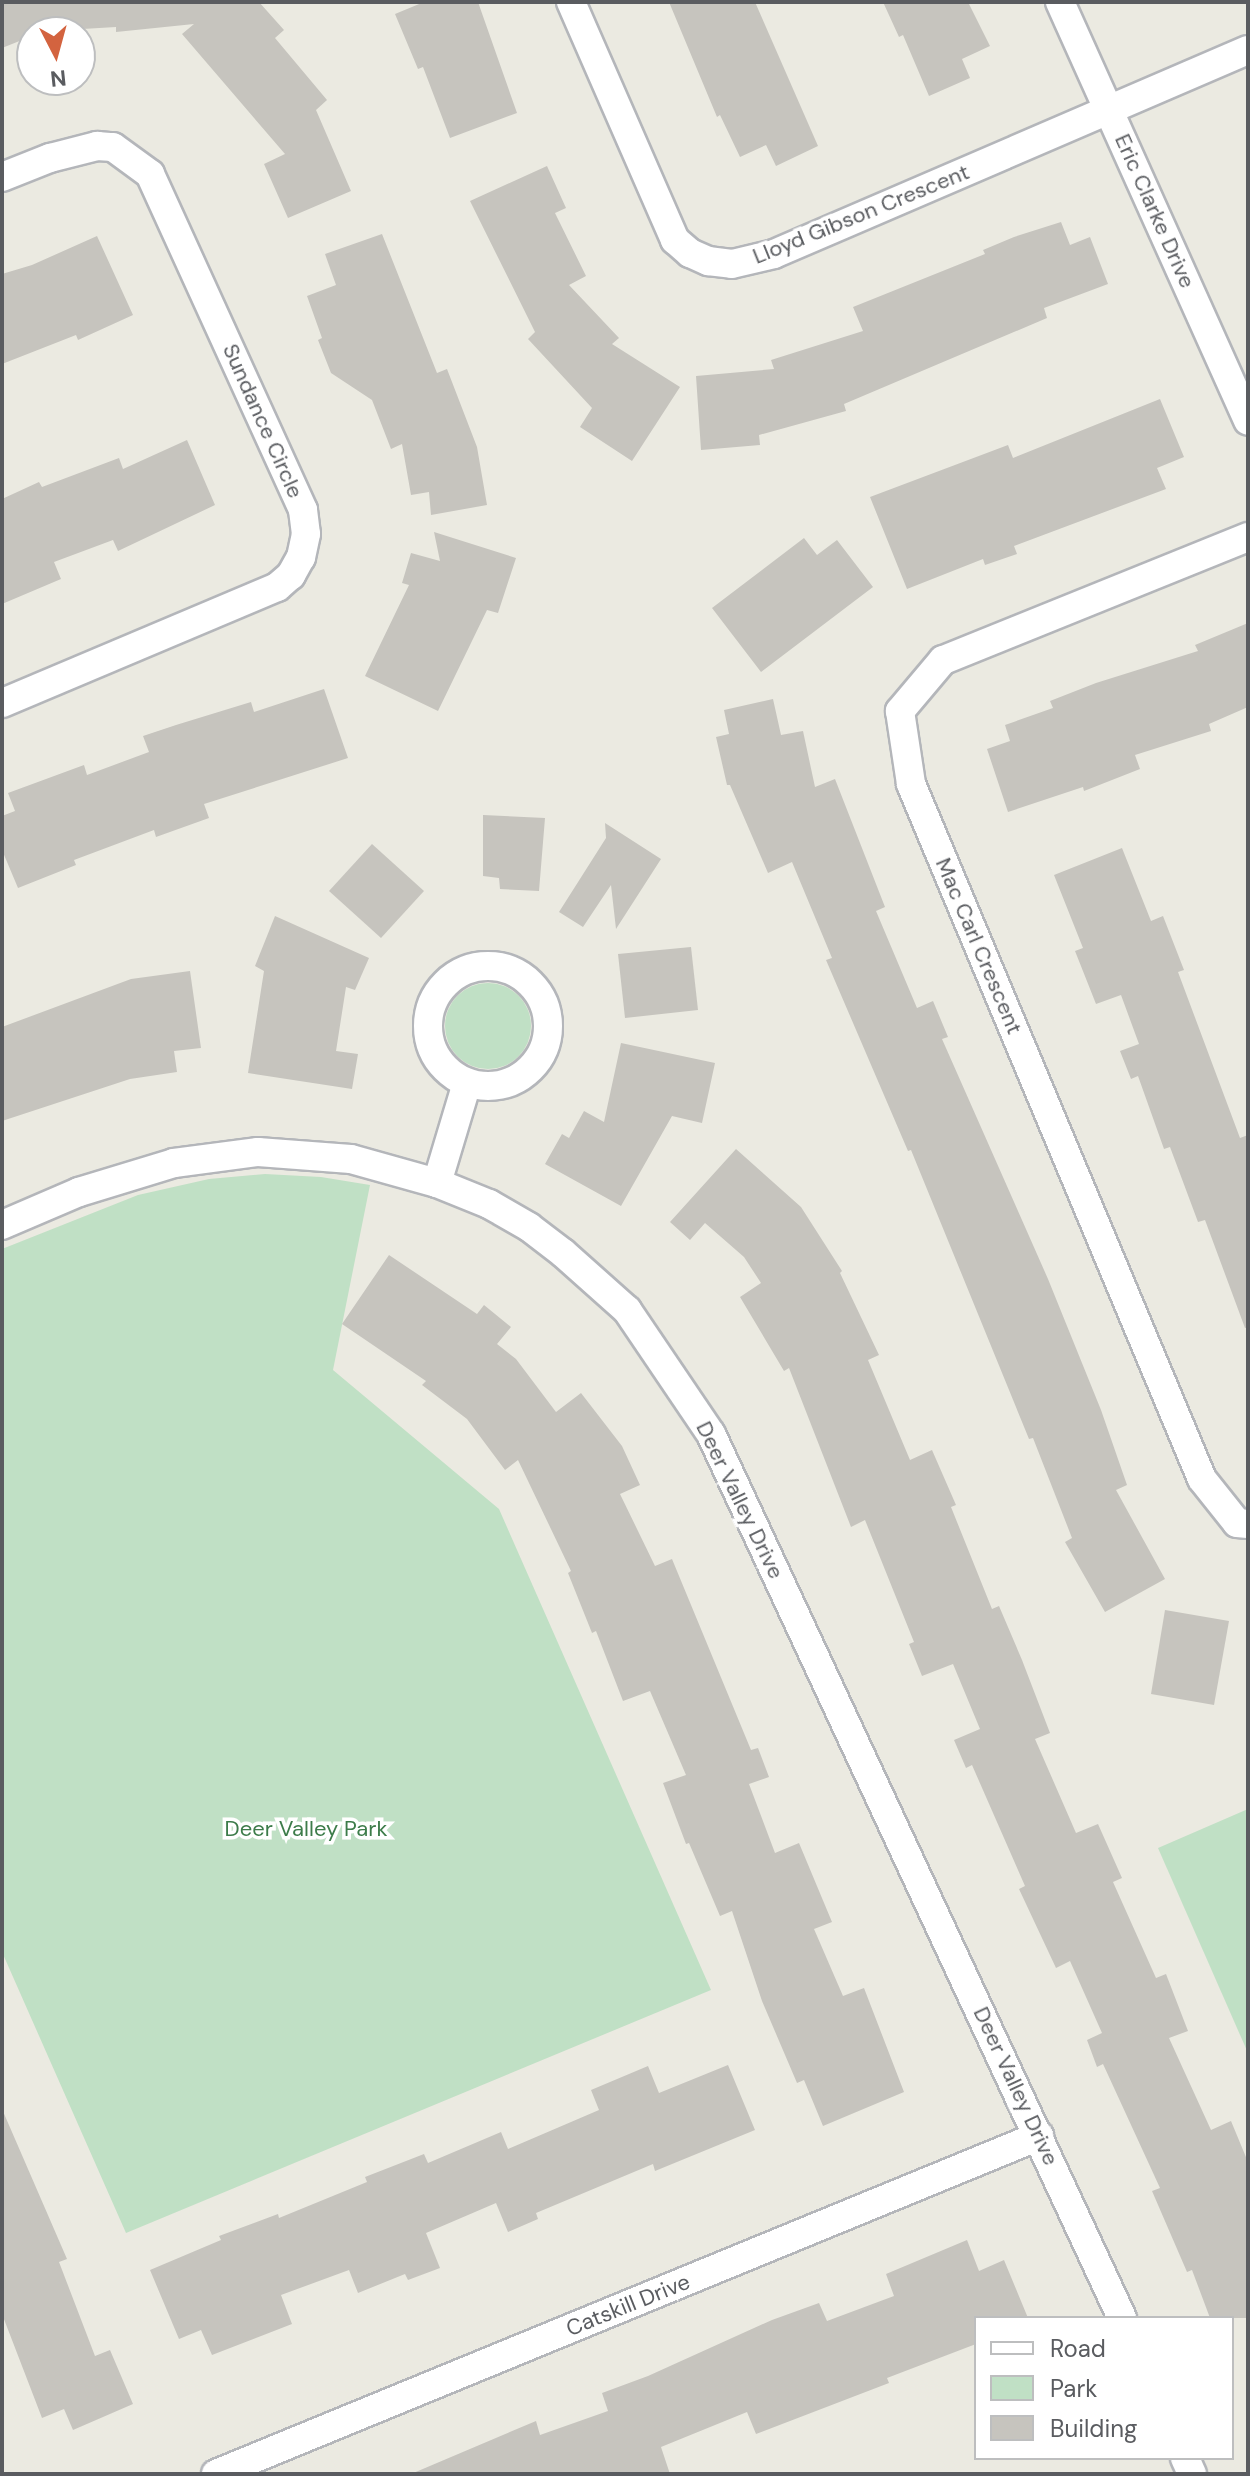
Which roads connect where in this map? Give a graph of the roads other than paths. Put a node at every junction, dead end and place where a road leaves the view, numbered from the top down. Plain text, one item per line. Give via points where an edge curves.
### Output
1 (571, 2) edge
2 (1060, 2) edge
3 (1248, 50) edge
4 (1109, 109) junction
5 (2, 177) edge
6 (1248, 421) edge
7 (1248, 537) edge
8 (2, 703) edge
9 (467, 1083) junction
10 (437, 1183) junction
11 (2, 1225) edge
12 (1248, 1524) edge
13 (1039, 2136) junction
14 (1121, 2316) edge
15 (216, 2474) edge

1 - 4 street, Lloyd Gibson Crescent via 668,228 690,253 708,261 732,264 774,254
2 - 4 street, Eric Clarke Drive
3 - 4 street, Lloyd Gibson Crescent
4 - 6 street, Eric Clarke Drive
5 - 8 street, Sundance Circle via 97,146 113,147 150,174 303,510 306,534 296,566 277,587
7 - 12 street, Mac Carl Crescent via 943,660 900,711 911,784 1202,1479 1237,1523
9 - 9 street via 508,1083 540,1057 547,1017 540,997 511,971 473,968 441,988 432,1005 427,1024 437,1060
9 - 10 street
10 - 11 street, Deer Valley Drive via 351,1159 258,1152 174,1163 79,1192
10 - 13 street, Deer Valley Drive via 529,1227 627,1310 711,1434
13 - 14 street, Deer Valley Drive
13 - 15 street, Catskill Drive

